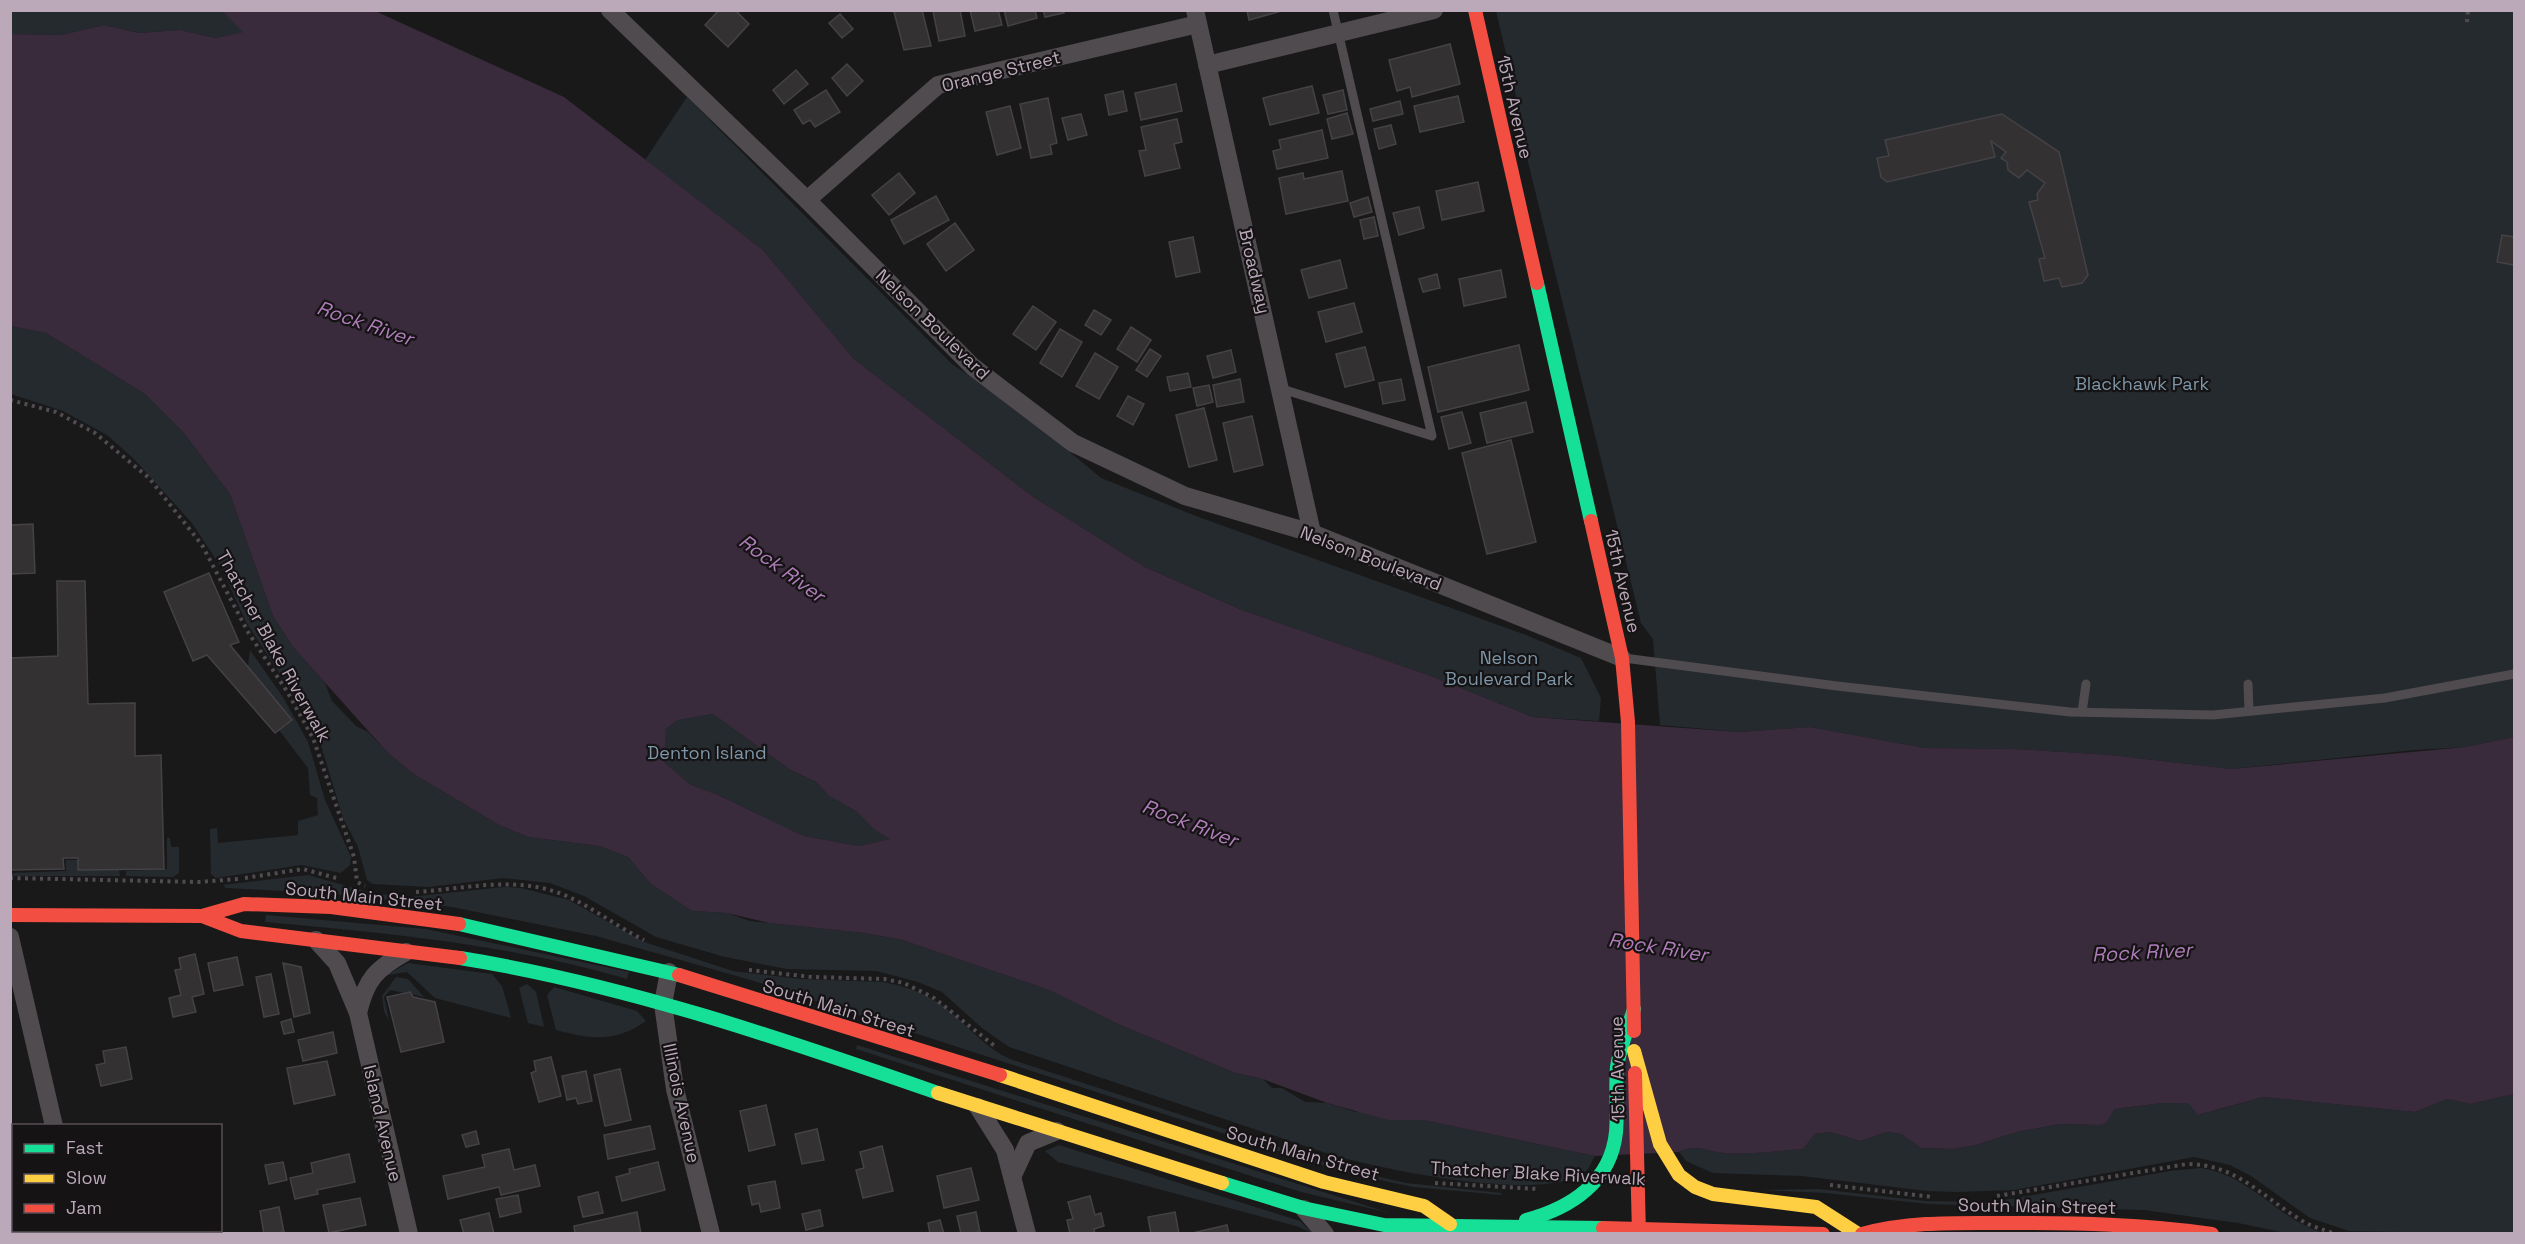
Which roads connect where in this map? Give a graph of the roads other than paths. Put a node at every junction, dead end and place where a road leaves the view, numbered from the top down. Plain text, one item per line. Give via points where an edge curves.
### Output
1 (610, 10) edge
2 (1333, 10) edge
3 (1434, 10) edge
4 (1475, 10) edge
5 (1196, 17) edge
6 (1339, 33) junction
7 (1207, 65) junction
8 (807, 200) junction
9 (1282, 389) junction
10 (1312, 533) junction
11 (1622, 657) junction
12 (2514, 674) edge
13 (2086, 684) dead end
14 (2248, 684) dead end
15 (2249, 711) junction
16 (2082, 712) junction
17 (10, 915) edge
18 (202, 916) junction
19 (10, 937) edge
20 (316, 940) junction
21 (409, 950) junction
22 (669, 972) junction
23 (663, 1004) junction
24 (1634, 1009) junction
25 (358, 1012) junction
26 (1634, 1051) junction
27 (977, 1106) junction
28 (54, 1124) edge
29 (1057, 1131) junction
30 (1013, 1175) junction
31 (1303, 1208) junction
32 (1450, 1224) junction
33 (1499, 1227) junction
34 (1378, 1229) edge
35 (1482, 1230) edge
36 (1639, 1232) edge
37 (409, 1233) edge
38 (711, 1233) edge
39 (1027, 1233) edge
40 (1325, 1233) edge
41 (1823, 1233) edge
42 (1860, 1233) edge
43 (2212, 1233) edge

1 - 8 street, Nelson Boulevard
2 - 6 lane
3 - 6 street
4 - 11 main road, 15th Avenue
5 - 7 street, Broadway
5 - 8 street, Orange Street via 938,84
6 - 7 street
6 - 9 lane via 1432,436
7 - 9 street, Broadway
8 - 10 street, Nelson Boulevard via 973,367 1073,443 1185,496
9 - 10 street, Broadway
10 - 11 street, Nelson Boulevard
11 - 16 lane via 1837,686
11 - 24 main road, 15th Avenue via 1628,722
12 - 15 lane via 2385,698
13 - 16 lane
14 - 15 lane
15 - 16 lane via 2213,715
17 - 18 main road, South Main Street
18 - 20 main road, South Main Street via 241,931
18 - 22 main road, South Main Street via 244,904 342,908 476,926
19 - 28 street
20 - 21 main road, South Main Street
20 - 25 street, Island Avenue via 337,963
21 - 23 main road, South Main Street via 497,964
21 - 25 street via 385,963 371,977
22 - 23 street, Illinois Avenue
22 - 32 main road, South Main Street via 1324,1182 1424,1206
23 - 27 main road, South Main Street
23 - 38 street, Illinois Avenue via 675,1089
24 - 26 main road, 15th Avenue
24 - 33 main road via 1617,1068 1613,1149 1608,1164 1578,1198 1530,1219
25 - 37 street, Island Avenue
26 - 36 main road, 15th Avenue
26 - 42 main road via 1655,1132 1676,1171 1699,1191 1818,1207
27 - 29 main road, South Main Street
27 - 30 street via 1005,1150
29 - 30 street via 1028,1143
29 - 31 main road, South Main Street
30 - 39 street
31 - 34 main road, South Main Street
31 - 40 street
32 - 34 main road, South Main Street
32 - 35 main road, South Main Street
33 - 35 main road, South Main Street
33 - 36 main road, South Main Street
36 - 41 main road, South Main Street
42 - 43 main road, South Main Street via 1911,1225 2037,1223 2113,1224

